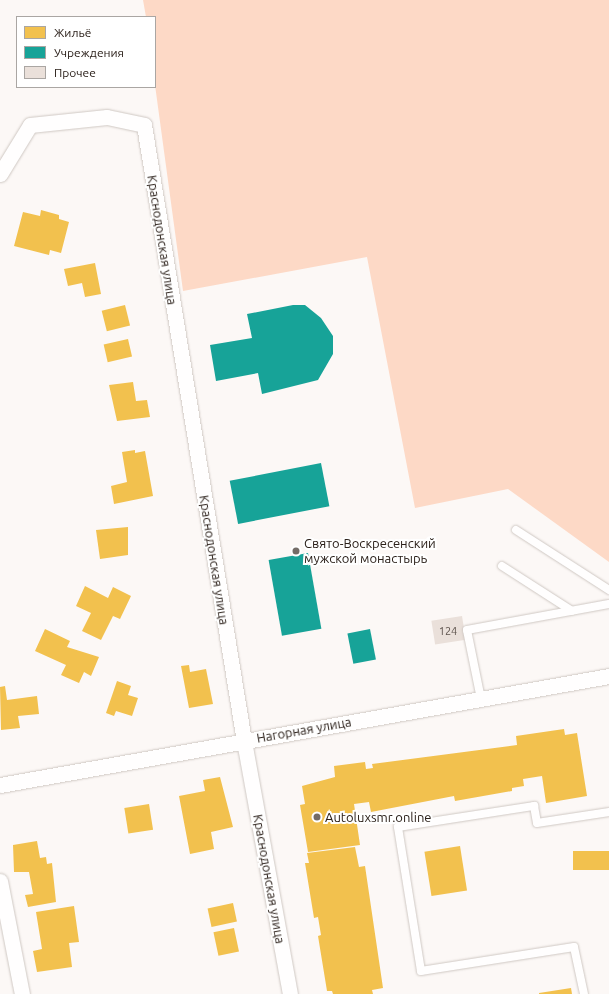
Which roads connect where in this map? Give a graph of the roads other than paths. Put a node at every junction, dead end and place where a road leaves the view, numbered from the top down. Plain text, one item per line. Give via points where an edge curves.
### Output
1 (0, 174) edge
2 (516, 530) dead end
3 (502, 566) dead end
4 (609, 590) edge
5 (609, 604) edge
6 (572, 611) junction
7 (609, 676) edge
8 (481, 699) junction
9 (244, 741) junction
10 (0, 785) edge
11 (609, 812) edge
12 (0, 881) edge
13 (22, 994) edge
14 (290, 994) edge
15 (584, 994) edge

1 - 9 street, Краснодонская улица via 30,125 107,117 144,125
2 - 4 lane
3 - 6 lane
5 - 6 lane
6 - 8 lane via 467,630
7 - 8 street, Нагорная улица
8 - 9 street, Нагорная улица
9 - 10 street, Нагорная улица
9 - 14 street, Краснодонская улица
11 - 15 lane via 537,823 534,806 398,827 421,971 574,947
12 - 13 street

